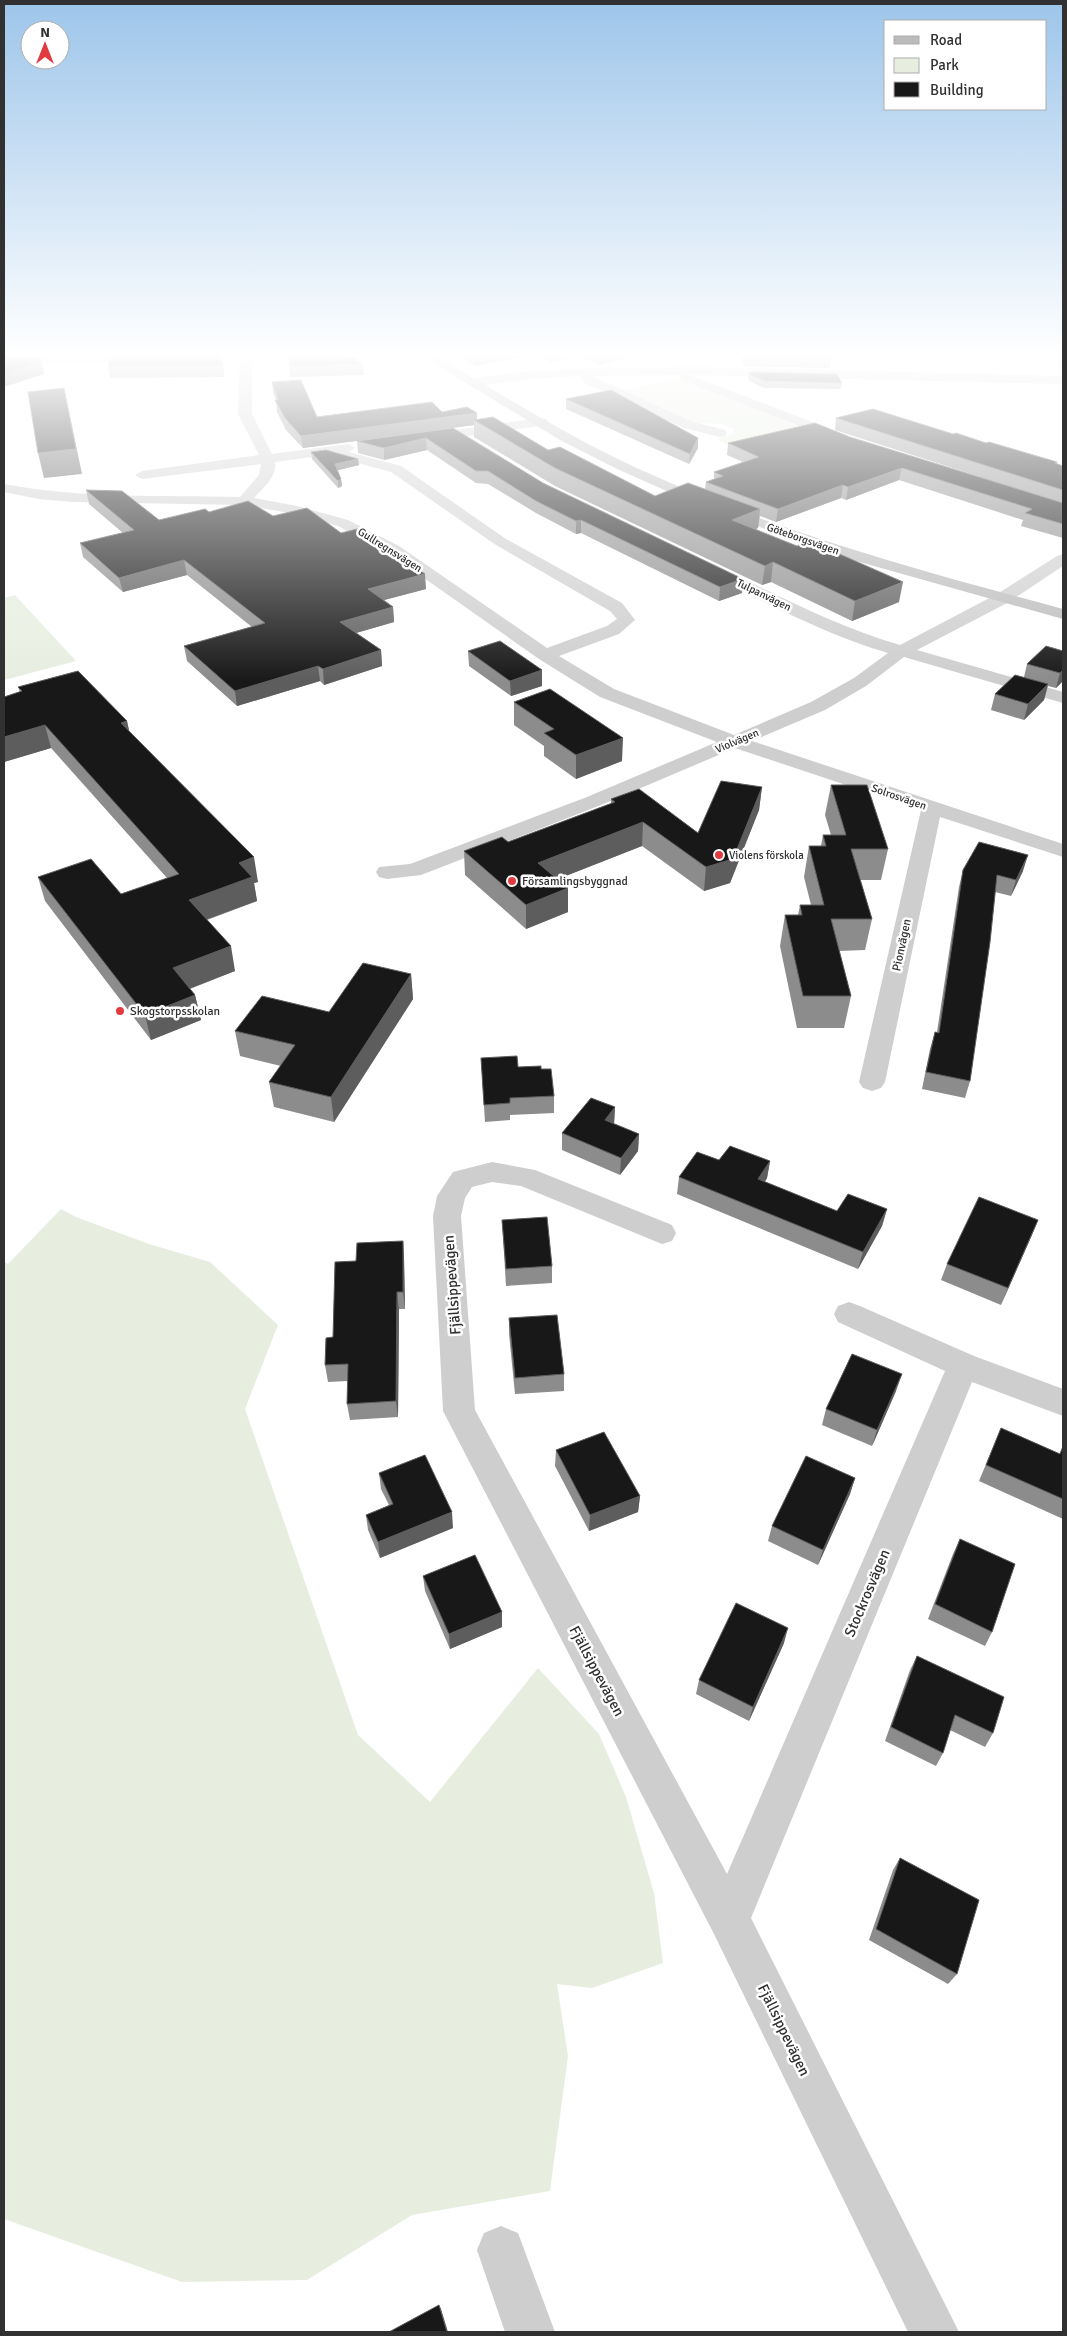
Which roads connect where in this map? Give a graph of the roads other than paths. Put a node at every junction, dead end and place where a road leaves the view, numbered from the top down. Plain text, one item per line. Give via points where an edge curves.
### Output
1 (229, 464) edge
2 (267, 464) edge
3 (378, 464) edge
4 (619, 464) edge
5 (142, 475) dead end
6 (4, 488) edge
7 (244, 501) junction
8 (1063, 559) edge
9 (697, 562) edge
10 (1003, 598) junction
11 (1063, 614) edge
12 (900, 652) junction
13 (545, 654) junction
14 (1063, 698) edge
15 (736, 742) junction
16 (932, 808) junction
17 (1063, 852) edge
18 (387, 872) dead end
19 (872, 1082) dead end
20 (662, 1233) dead end
21 (849, 1314) dead end
22 (963, 1365) junction
23 (1063, 1403) edge
24 (729, 1919) junction
25 (501, 2250) dead end
26 (530, 2332) edge
27 (934, 2332) edge

1 - 5 street
2 - 7 street via 266,476
3 - 13 street via 396,469 501,542 616,607 626,620 613,630
4 - 10 street, Göteborgsvägen via 759,524 825,547
6 - 7 street, Gullregnsvägen via 72,498
7 - 13 street, Gullregnsvägen via 323,516 361,531 393,549
8 - 10 street, Violvägen
9 - 12 street, Tulpanvägen via 810,617
10 - 11 street, Göteborgsvägen
10 - 12 street, Violvägen
12 - 14 street, Tulpanvägen
12 - 15 street, Violvägen via 860,682 818,706
13 - 15 street, Gullregnsvägen via 607,693
15 - 16 street, Solrosvägen
15 - 18 street, Violvägen via 422,867
16 - 17 street, Solrosvägen
16 - 19 street, Pionvägen
20 - 24 street, Fjällsippevägen via 525,1177 492,1172 463,1179 451,1196 447,1216 460,1411
21 - 22 street
22 - 23 street
22 - 24 street, Stockrosvägen
24 - 27 street, Fjällsippevägen
25 - 26 street

